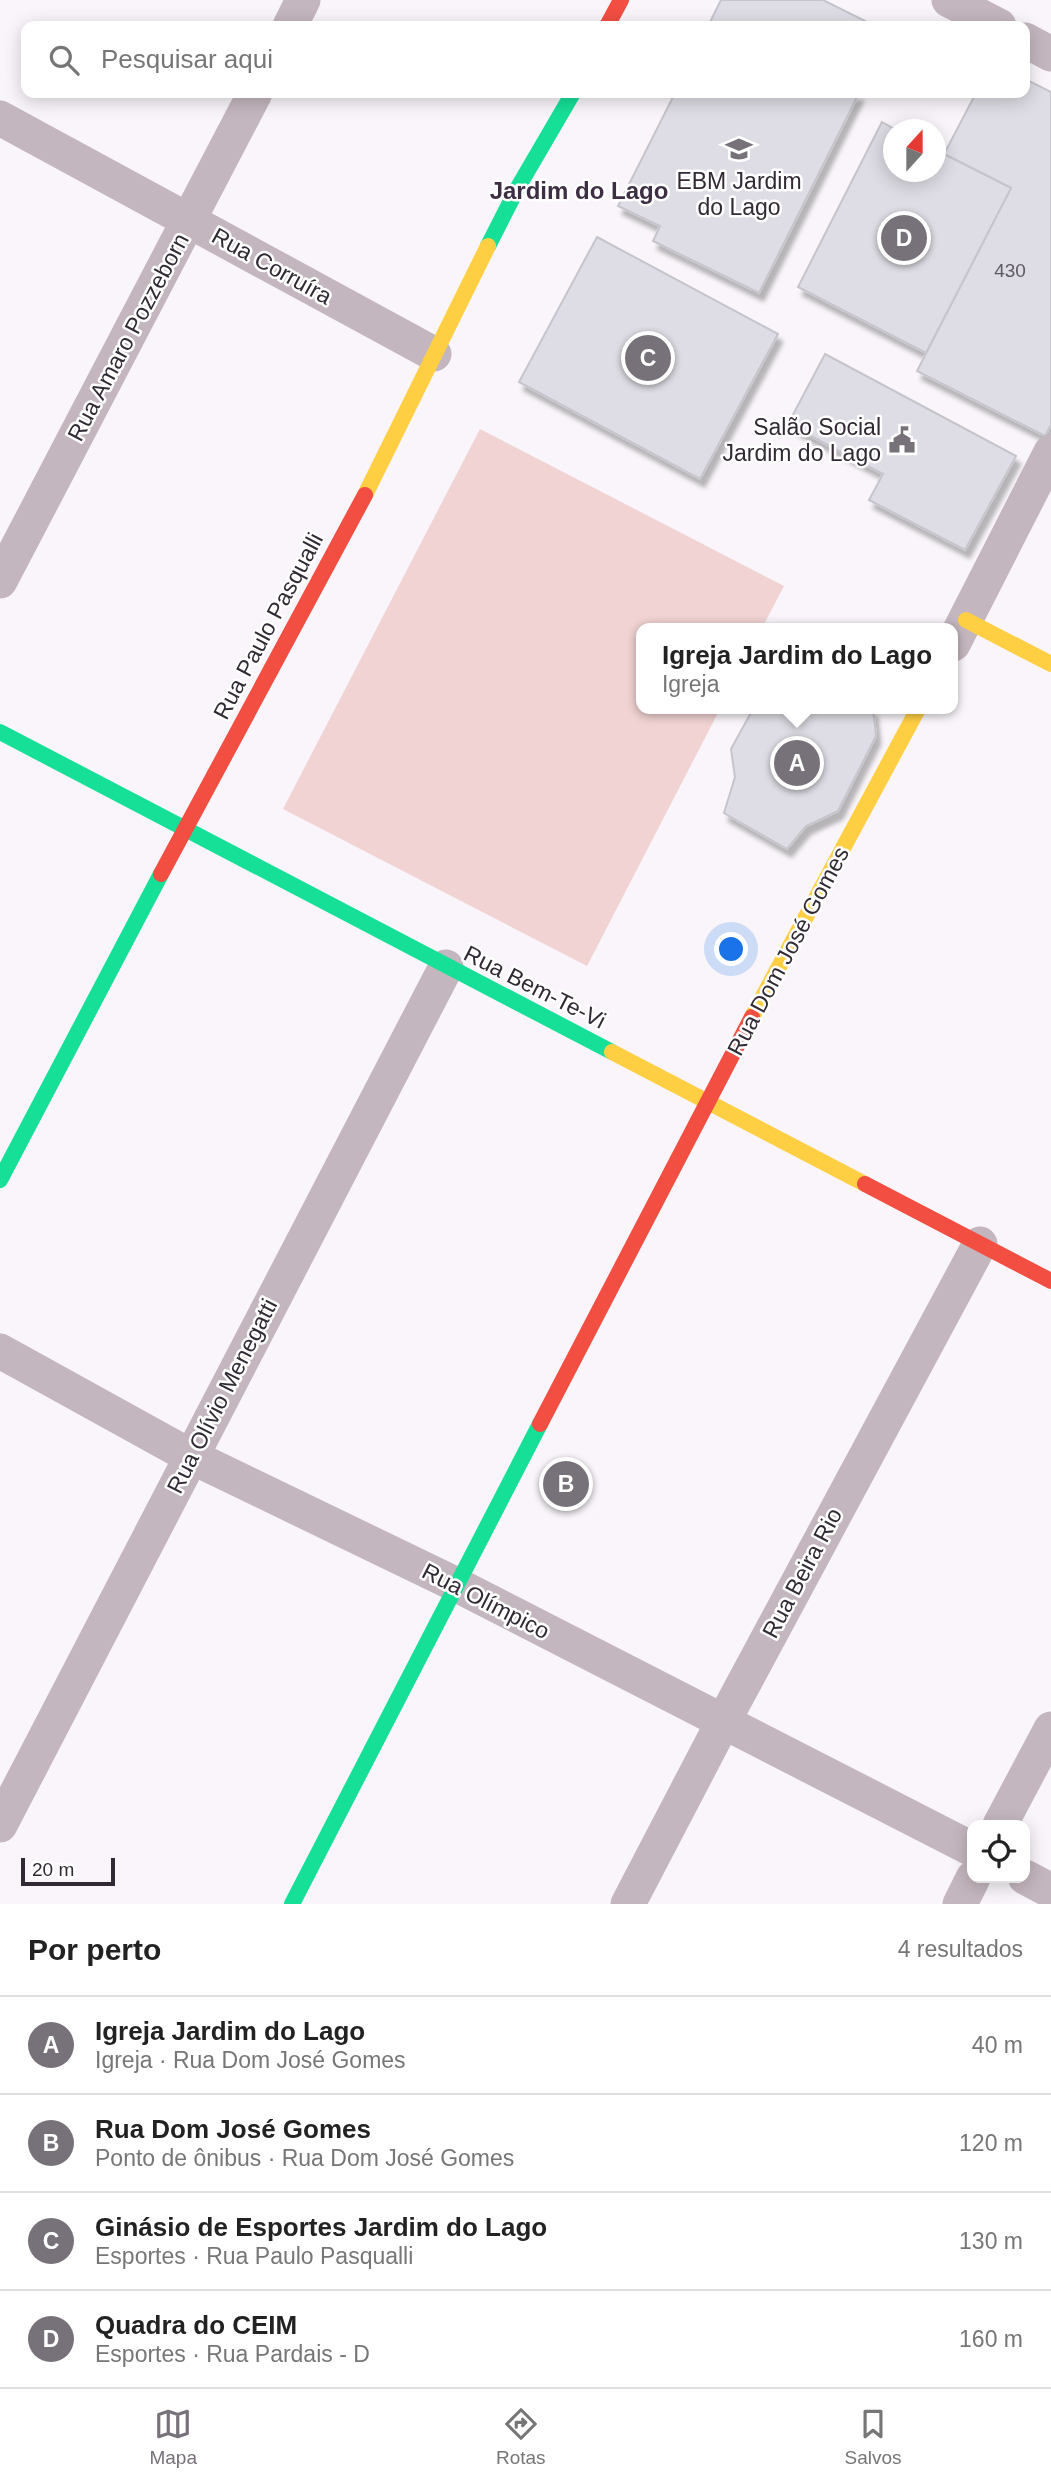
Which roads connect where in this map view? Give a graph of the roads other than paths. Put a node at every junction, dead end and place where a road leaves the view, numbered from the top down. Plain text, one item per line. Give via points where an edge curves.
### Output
1 (303, 0) edge
2 (621, 0) edge
3 (949, 0) edge
4 (292, 21) edge
5 (610, 21) edge
6 (989, 21) edge
7 (1030, 43) edge
8 (1051, 54) edge
9 (252, 98) edge
10 (570, 98) edge
11 (0, 118) edge
12 (188, 220) junction
13 (434, 354) junction
14 (1051, 452) edge
15 (0, 581) edge
16 (959, 632) edge
17 (1051, 664) edge
18 (915, 714) edge
19 (0, 732) edge
20 (185, 828) junction
21 (446, 967) junction
22 (706, 1103) junction
23 (0, 1180) edge
24 (980, 1244) junction
25 (1051, 1281) edge
26 (0, 1352) edge
27 (190, 1456) junction
28 (457, 1586) junction
29 (723, 1722) junction
30 (1051, 1729) edge
31 (1003, 1820) edge
32 (0, 1825) edge
33 (967, 1846) edge
34 (1030, 1880) edge
35 (970, 1883) edge
36 (1051, 1891) edge
37 (292, 1904) edge
38 (628, 1904) edge
39 (960, 1904) edge

1 - 4 street
2 - 5 street
3 - 6 street
7 - 8 street
9 - 12 street, Rua Amaro Pozzeborn
10 - 13 street, Rua Paulo Pasqualli via 517,189
11 - 12 street, Rua Corruíra
12 - 13 street, Rua Corruíra
12 - 15 street, Rua Amaro Pozzeborn
13 - 20 street, Rua Paulo Pasqualli via 383,461
14 - 16 street
16 - 17 street
18 - 22 street, Rua Dom José Gomes
19 - 20 street, Rua Bem-Te-Vi
20 - 21 street, Rua Bem-Te-Vi
20 - 23 street, Rua Paulo Pasqualli
21 - 22 street, Rua Bem-Te-Vi
21 - 27 street, Rua Olívio Menegatti
22 - 24 street, Rua Bem-Te-Vi
22 - 28 street, Rua Dom José Gomes
24 - 25 street, Rua Bem-Te-Vi
24 - 29 street, Rua Beira Rio
26 - 27 street, Rua Olímpico
27 - 28 street, Rua Olímpico
27 - 32 street, Rua Olívio Menegatti
28 - 29 street, Rua Olímpico
28 - 37 street, Rua Dom José Gomes
29 - 33 street, Rua Olímpico
29 - 38 street, Rua Beira Rio
30 - 31 street
34 - 36 street
35 - 39 street

